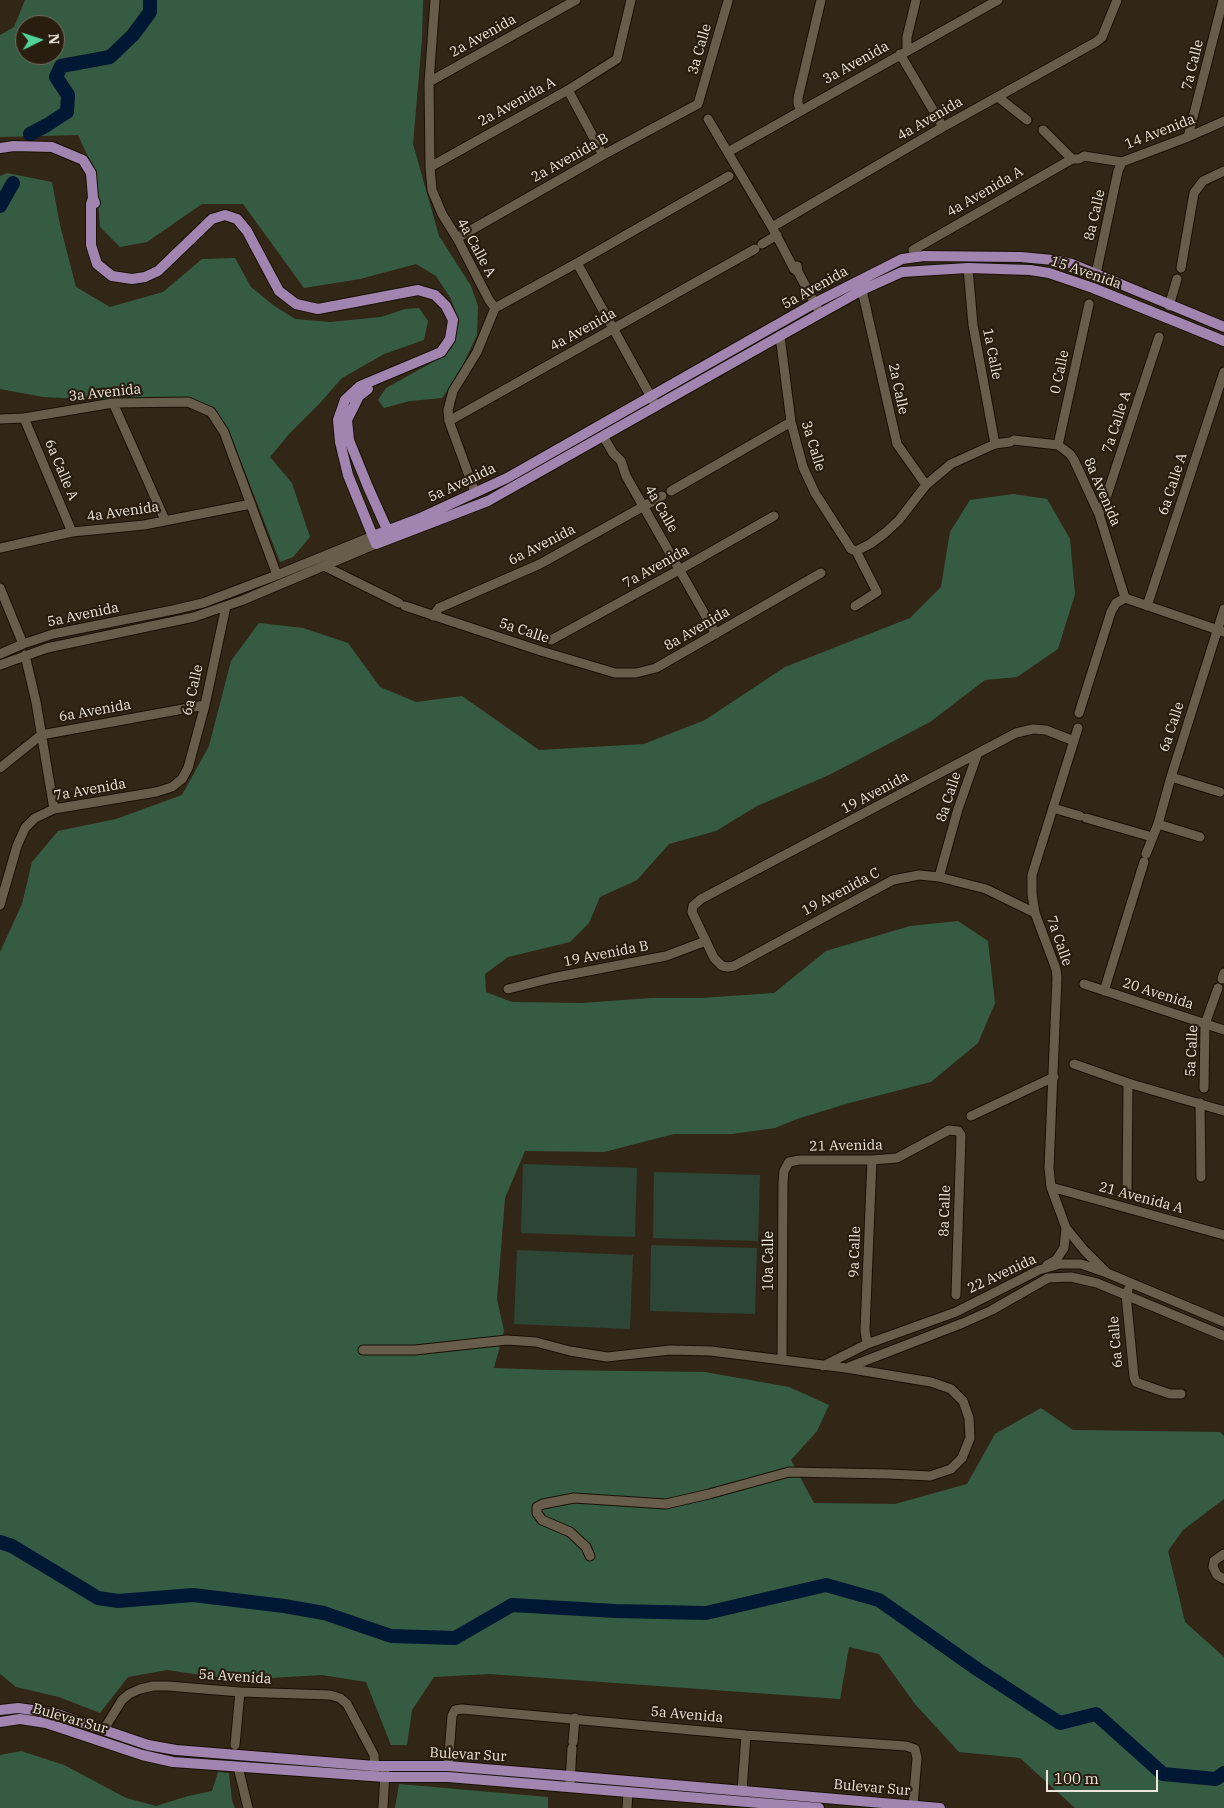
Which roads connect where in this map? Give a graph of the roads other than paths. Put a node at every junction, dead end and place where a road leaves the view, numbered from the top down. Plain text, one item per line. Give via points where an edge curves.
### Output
1 (435, 0) edge
2 (576, 0) edge
3 (631, 0) edge
4 (821, 0) edge
5 (916, 0) edge
6 (998, 0) edge
7 (1117, 0) edge
8 (1223, 0) edge
9 (728, 1) dead end
10 (903, 52) junction
11 (429, 82) junction
12 (568, 90) junction
13 (998, 97) junction
14 (698, 104) joint
15 (801, 110) junction
16 (708, 119) dead end
17 (1027, 120) dead end
18 (1224, 121) edge
19 (943, 127) junction
20 (1043, 130) dead end
21 (1188, 137) junction
22 (0, 148) edge
23 (728, 152) junction
24 (603, 155) junction
25 (1075, 159) junction
26 (1122, 162) junction
27 (430, 167) junction
28 (1224, 171) edge
29 (729, 176) dead end
30 (774, 231) junction
31 (457, 238) junction
32 (913, 250) dead end
33 (902, 259) joint
34 (577, 263) junction
35 (968, 268) junction
36 (1181, 268) dead end
37 (902, 272) joint
38 (1096, 274) junction
39 (1178, 279) dead end
40 (862, 290) junction
41 (814, 303) junction
42 (1089, 304) dead end
43 (1169, 306) junction
44 (495, 308) junction
45 (820, 314) junction
46 (1224, 327) edge
47 (614, 329) junction
48 (780, 336) junction
49 (1159, 337) dead end
50 (1224, 341) edge
51 (1224, 372) edge
52 (387, 373) junction
53 (654, 401) junction
54 (113, 404) junction
55 (24, 418) junction
56 (0, 419) edge
57 (449, 421) junction
58 (791, 422) junction
59 (603, 436) junction
60 (995, 444) junction
61 (1058, 445) junction
62 (926, 485) junction
63 (671, 491) dead end
64 (475, 492) junction
65 (662, 496) dead end
66 (250, 504) junction
67 (643, 506) junction
68 (1099, 514) junction
69 (774, 516) dead end
70 (165, 520) junction
71 (72, 532) junction
72 (390, 535) junction
73 (375, 540) junction
74 (0, 548) edge
75 (856, 551) junction
76 (324, 566) junction
77 (680, 570) junction
78 (821, 573) dead end
79 (277, 575) junction
80 (0, 588) edge
81 (1125, 598) junction
82 (226, 606) junction
83 (855, 606) dead end
84 (1147, 606) junction
85 (184, 608) junction
86 (1224, 609) edge
87 (433, 616) junction
88 (187, 618) junction
89 (1221, 631) edge
90 (716, 634) junction
91 (552, 640) dead end
92 (22, 644) junction
93 (0, 654) edge
94 (25, 655) junction
95 (0, 665) edge
96 (636, 673) joint
97 (205, 705) junction
98 (1079, 713) dead end
99 (1078, 728) dead end
100 (41, 735) junction
101 (1074, 741) junction
102 (977, 755) junction
103 (0, 768) edge
104 (1171, 777) junction
105 (182, 779) joint
106 (1220, 792) dead end
107 (1053, 808) junction
108 (54, 809) junction
109 (1158, 824) junction
110 (1152, 837) junction
111 (1200, 837) dead end
112 (939, 877) junction
113 (0, 905) edge
114 (1035, 913) junction
115 (706, 941) junction
116 (1084, 984) dead end
117 (1218, 988) dead end
118 (508, 989) dead end
119 (1104, 991) junction
120 (1205, 1024) junction
121 (1224, 1030) edge
122 (1074, 1064) dead end
123 (1054, 1078) junction
124 (1128, 1083) junction
125 (1204, 1088) dead end
126 (1200, 1103) junction
127 (1224, 1110) edge
128 (971, 1116) dead end
129 (956, 1130) joint
130 (872, 1160) junction
131 (789, 1162) joint
132 (1201, 1177) dead end
133 (1052, 1187) junction
134 (1127, 1193) dead end
135 (1066, 1228) junction
136 (1224, 1235) edge
137 (1039, 1270) junction
138 (1107, 1273) junction
139 (1130, 1282) junction
140 (1126, 1294) junction
141 (956, 1295) dead end
142 (956, 1312) junction
143 (1224, 1322) edge
144 (963, 1323) junction
145 (1224, 1336) edge
146 (867, 1344) junction
147 (363, 1350) dead end
148 (782, 1360) junction
149 (823, 1366) junction
150 (846, 1368) junction
151 (1180, 1394) dead end
152 (1224, 1554) edge
153 (590, 1556) dead end
154 (1224, 1579) edge
155 (240, 1692) junction
156 (0, 1710) edge
157 (575, 1718) junction
158 (0, 1722) edge
159 (104, 1730) junction
160 (746, 1734) junction
161 (235, 1744) dead end
162 (448, 1766) junction
163 (238, 1767) junction
164 (380, 1771) junction
165 (570, 1776) junction
166 (570, 1788) junction
167 (742, 1791) junction
168 (628, 1793) junction
169 (913, 1805) junction
170 (770, 1806) edge
171 (248, 1808) edge
172 (383, 1808) edge
173 (627, 1808) edge
174 (819, 1808) edge
175 (940, 1808) edge

1 - 11 street, 4a Calle A
2 - 11 street, 2a Avenida
3 - 12 street, 2a Avenida A via 617,59
4 - 15 street via 798,98
5 - 10 street
6 - 10 street, 3a Avenida
7 - 13 street, 4a Avenida via 1102,37 1096,42
8 - 21 street, 7a Calle
9 - 14 street, 3a Calle
10 - 15 street, 3a Avenida
10 - 19 street
11 - 27 street, 4a Calle A
12 - 24 street
12 - 27 street, 2a Avenida A
13 - 17 street
13 - 19 street, 4a Avenida
14 - 24 street, 2a Avenida B
15 - 23 street, 3a Avenida
16 - 23 street
18 - 21 street, 14 Avenida
19 - 30 street, 4a Avenida
20 - 25 street
21 - 26 street, 14 Avenida
22 - 52 main road via 52,147 83,160 91,173 91,246 97,264 112,276 132,279 158,271 212,219 225,215 237,219 247,231 278,291 296,304 318,309 418,290 435,295 453,320 450,339 441,352
23 - 30 street
24 - 31 street, 2a Avenida B
25 - 26 street, 14 Avenida via 1084,156
25 - 32 street, 4a Avenida A
26 - 38 street, 8a Calle
27 - 31 street, 4a Calle A via 432,190
28 - 36 street via 1208,177 1194,194
29 - 34 street
30 - 41 street via 794,261
30 - 47 street, 4a Avenida via 759,246
31 - 44 street, 4a Calle A
33 - 38 main road, 15 Avenida via 924,256 1021,257 1072,264
33 - 41 main road, 5a Avenida
34 - 44 street
34 - 47 street
35 - 37 main road, 15 Avenida
35 - 50 main road, 15 Avenida via 1049,273
35 - 60 street, 1a Calle via 973,325
37 - 40 main road, 5a Avenida
38 - 43 main road, 15 Avenida
39 - 43 street
40 - 45 main road, 5a Avenida
40 - 62 street, 2a Calle via 897,444
41 - 45 street
41 - 53 main road, 5a Avenida
42 - 61 street, 0 Calle
43 - 46 main road, 15 Avenida
44 - 57 street via 477,352 453,391
45 - 48 main road, 5a Avenida
47 - 53 street
47 - 57 street, 4a Avenida
48 - 53 main road, 5a Avenida
48 - 58 street, 3a Calle
49 - 68 street, 7a Calle A
51 - 84 street, 6a Calle A
52 - 72 main road via 359,396 346,420 348,440
52 - 73 main road via 360,386 345,400 338,420 348,475
53 - 59 main road, 5a Avenida
53 - 64 main road, 5a Avenida
54 - 55 street, 3a Avenida
54 - 66 street, 3a Avenida via 188,402 211,412 224,432
54 - 70 street
55 - 56 street, 3a Avenida
55 - 71 street, 6a Calle A
57 - 64 street
58 - 63 street
58 - 75 street, 3a Calle via 803,468 815,494
59 - 67 street, 4a Calle via 620,472 626,476
59 - 72 main road, 5a Avenida via 488,501
60 - 61 street via 1012,441
60 - 62 street via 951,464
61 - 68 street, 8a Avenida via 1074,460
62 - 75 street via 899,520
64 - 72 main road, 5a Avenida
65 - 67 street, 6a Avenida
66 - 70 street, 4a Avenida
66 - 79 street
67 - 77 street, 4a Calle
67 - 87 street, 6a Avenida via 540,564 439,608
68 - 81 street, 8a Avenida
69 - 77 street, 7a Avenida
70 - 71 street, 4a Avenida
71 - 74 street, 4a Avenida
72 - 73 main road, 5a Avenida
73 - 76 street, 5a Avenida
73 - 79 street, 5a Avenida
75 - 83 street, 3a Calle via 877,592
76 - 82 street, 5a Avenida
76 - 87 street, 5a Calle via 402,605
77 - 90 street, 4a Calle
77 - 91 street, 7a Avenida
78 - 90 street, 8a Avenida
79 - 85 street, 5a Avenida
80 - 92 street
81 - 84 street
81 - 98 street via 1116,603 1112,612
82 - 88 street, 5a Avenida
82 - 97 street, 6a Calle
84 - 89 street
85 - 88 street
85 - 92 street, 5a Avenida via 69,630
86 - 89 street, 6a Calle
87 - 96 street, 5a Calle via 615,673
88 - 94 street, 5a Avenida
89 - 104 street, 6a Calle
90 - 96 street, 8a Avenida via 656,668
92 - 93 street, 5a Avenida
94 - 95 street, 5a Avenida
94 - 100 street
97 - 100 street, 6a Avenida
97 - 105 street, 6a Calle
99 - 101 street, 7a Calle
100 - 103 street, 6a Avenida
100 - 108 street
101 - 102 street, 19 Avenida via 1046,730 1033,729 1016,733
101 - 107 street, 7a Calle
102 - 112 street, 8a Calle
102 - 115 street, 19 Avenida via 701,899 693,906 692,912
104 - 106 street
104 - 109 street, 6a Calle
105 - 108 street, 7a Avenida via 172,787 156,792
107 - 110 street
107 - 114 street, 7a Calle via 1032,875
108 - 113 street, 7a Avenida via 35,818 25,828
109 - 110 street, 6a Calle
109 - 111 street
110 - 119 street, 6a Calle
112 - 114 street, 19 Avenida C via 986,889
112 - 115 street, 19 Avenida C via 919,875 893,880 734,966 722,966
114 - 123 street, 7a Calle via 1056,969
115 - 118 street, 19 Avenida B via 666,956
116 - 119 street, 20 Avenida
117 - 120 street, 5a Calle
119 - 120 street, 20 Avenida
120 - 121 street, 20 Avenida
120 - 125 street, 5a Calle
122 - 124 street
123 - 128 street
123 - 133 street, 7a Calle via 1049,1168
124 - 126 street
124 - 134 street
126 - 127 street
126 - 132 street
129 - 130 street, 21 Avenida via 949,1130 897,1158
129 - 141 street, 8a Calle via 961,1136
130 - 131 street, 21 Avenida
130 - 146 street, 9a Calle
131 - 148 street, 10a Calle via 783,1183
133 - 135 street, 7a Calle
133 - 136 street, 21 Avenida A
135 - 137 street, 7a Calle via 1064,1248 1056,1260
135 - 138 street, 7a Calle
137 - 138 street, 22 Avenida via 1060,1264 1081,1264
137 - 142 street, 22 Avenida
138 - 139 street, 22 Avenida
139 - 140 street, 6a Calle
139 - 143 street, 22 Avenida
140 - 144 street, 22 Avenida via 1071,1277 1048,1278
140 - 145 street, 22 Avenida
140 - 151 street, 6a Calle via 1136,1382 1170,1394
142 - 144 street
142 - 146 street, 22 Avenida
144 - 150 street, 22 Avenida
146 - 149 street, 22 Avenida
147 - 148 street via 415,1350 507,1340 536,1342 607,1358 670,1350 711,1351
148 - 149 street
149 - 150 street
150 - 153 street via 909,1377 951,1390 963,1401 969,1418 970,1438 962,1458 951,1469 930,1476 789,1472 666,1504 574,1498 537,1508 542,1520 570,1532 586,1547
152 - 154 street via 1214,1561 1213,1567
155 - 159 street, 5a Avenida via 168,1686 140,1689 122,1700
155 - 161 street
155 - 164 street, 5a Avenida via 340,1698 347,1704
156 - 159 main road, Bulevar Sur via 18,1708 54,1713
157 - 160 street, 5a Avenida
157 - 162 street, 5a Avenida via 455,1710
157 - 165 street
158 - 163 main road, Bulevar Sur via 46,1723 142,1755 173,1762
159 - 164 main road, Bulevar Sur via 148,1745 176,1750
160 - 167 street
160 - 169 street, 5a Avenida via 915,1749
162 - 164 main road, Bulevar Sur
162 - 165 main road, Bulevar Sur
163 - 164 main road, Bulevar Sur
163 - 171 street
164 - 166 main road, Bulevar Sur
164 - 172 street
165 - 166 street
165 - 167 main road, Bulevar Sur
166 - 168 main road, Bulevar Sur
167 - 169 main road, Bulevar Sur
168 - 170 main road, Bulevar Sur
168 - 173 street
169 - 175 main road, Bulevar Sur
170 - 174 main road, Bulevar Sur

